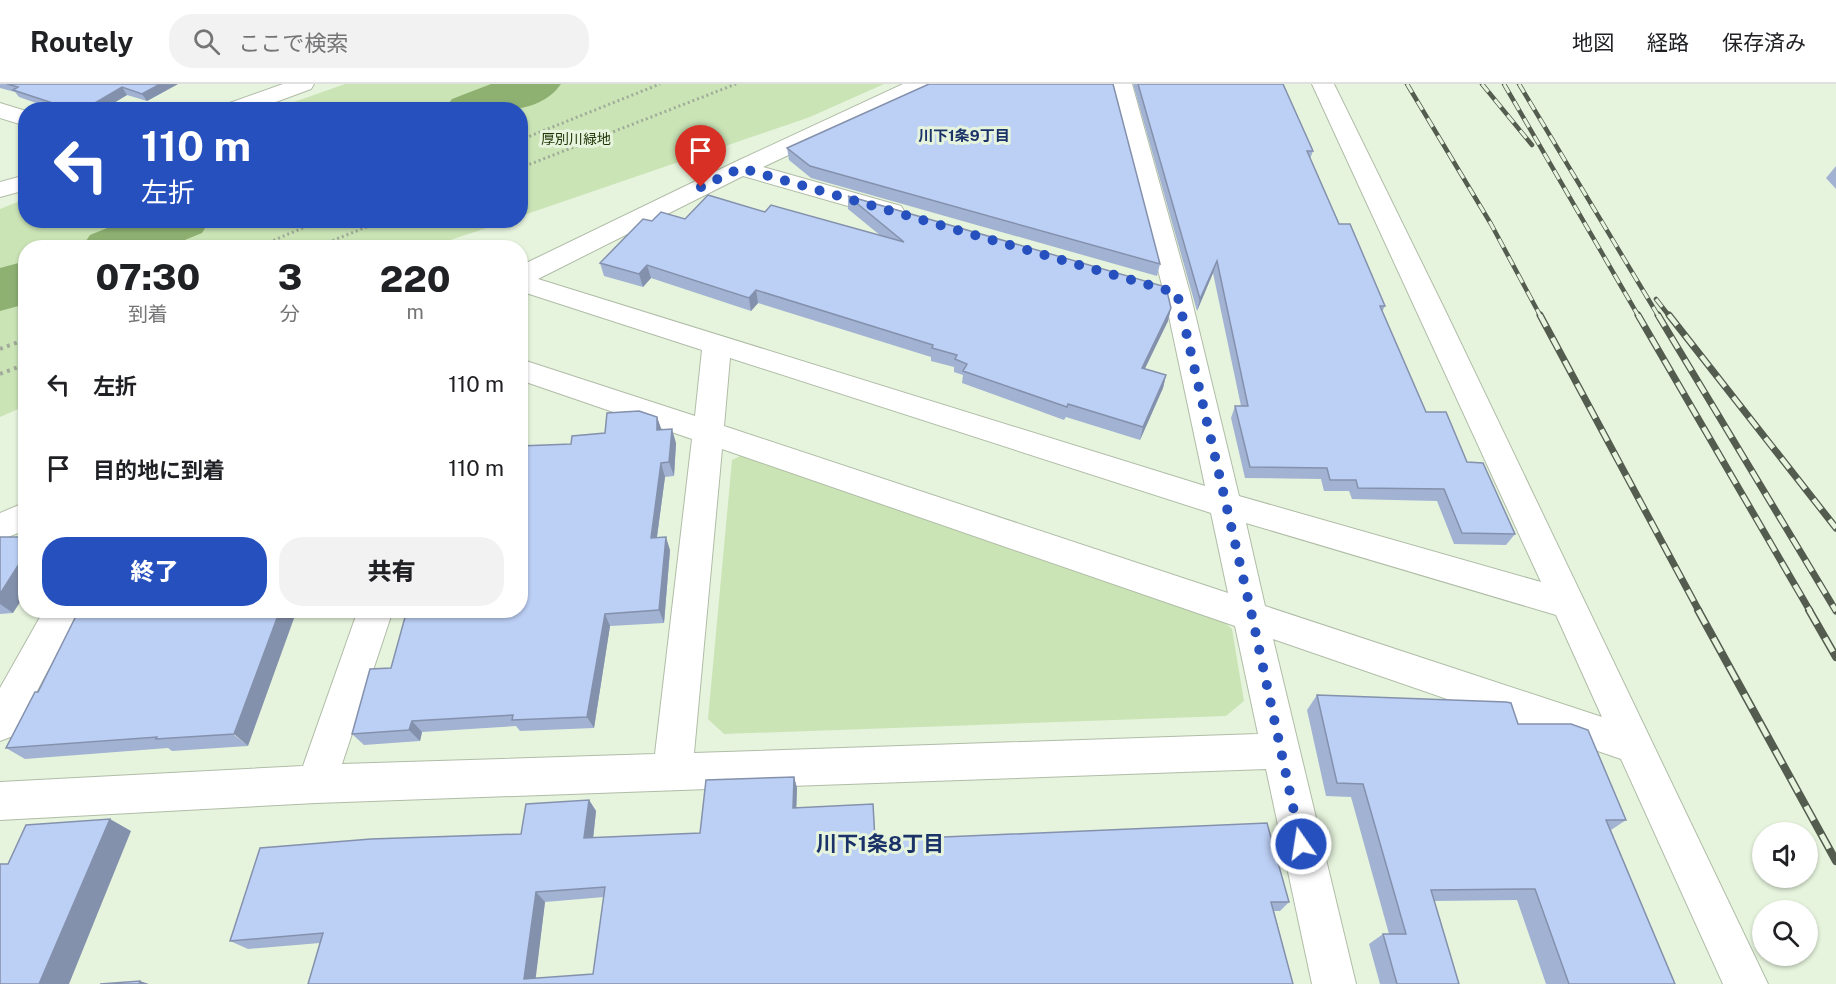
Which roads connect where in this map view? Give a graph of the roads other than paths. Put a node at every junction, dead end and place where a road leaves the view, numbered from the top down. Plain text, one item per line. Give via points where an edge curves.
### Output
1 (303, 84) edge
2 (921, 84) edge
3 (1121, 84) edge
4 (1323, 84) edge
5 (254, 102) edge
6 (0, 110) edge
7 (18, 116) edge
8 (741, 168) junction
9 (18, 184) edge
10 (0, 190) edge
11 (913, 217) edge
12 (528, 273) edge
13 (528, 285) edge
14 (717, 344) junction
15 (528, 372) edge
16 (708, 433) junction
17 (1226, 505) junction
18 (18, 519) edge
19 (0, 527) edge
20 (1567, 604) junction
21 (1252, 616) junction
22 (59, 618) edge
23 (373, 618) edge
24 (0, 724) edge
25 (1632, 745) junction
26 (1280, 751) junction
27 (673, 771) junction
28 (316, 784) junction
29 (0, 801) edge
30 (1334, 984) edge
31 (1746, 984) edge

1 - 5 street
2 - 8 street
3 - 17 street via 1166,290
4 - 20 street
6 - 7 street
8 - 11 street
8 - 12 street
9 - 10 street
13 - 14 street
14 - 16 street
14 - 17 street
15 - 16 street
16 - 21 street
16 - 27 street
17 - 20 street
17 - 21 street
18 - 19 street
20 - 25 street
21 - 25 street
21 - 26 street
22 - 24 street
23 - 28 street
25 - 31 street
26 - 27 street
26 - 30 street
27 - 28 street
28 - 29 street

